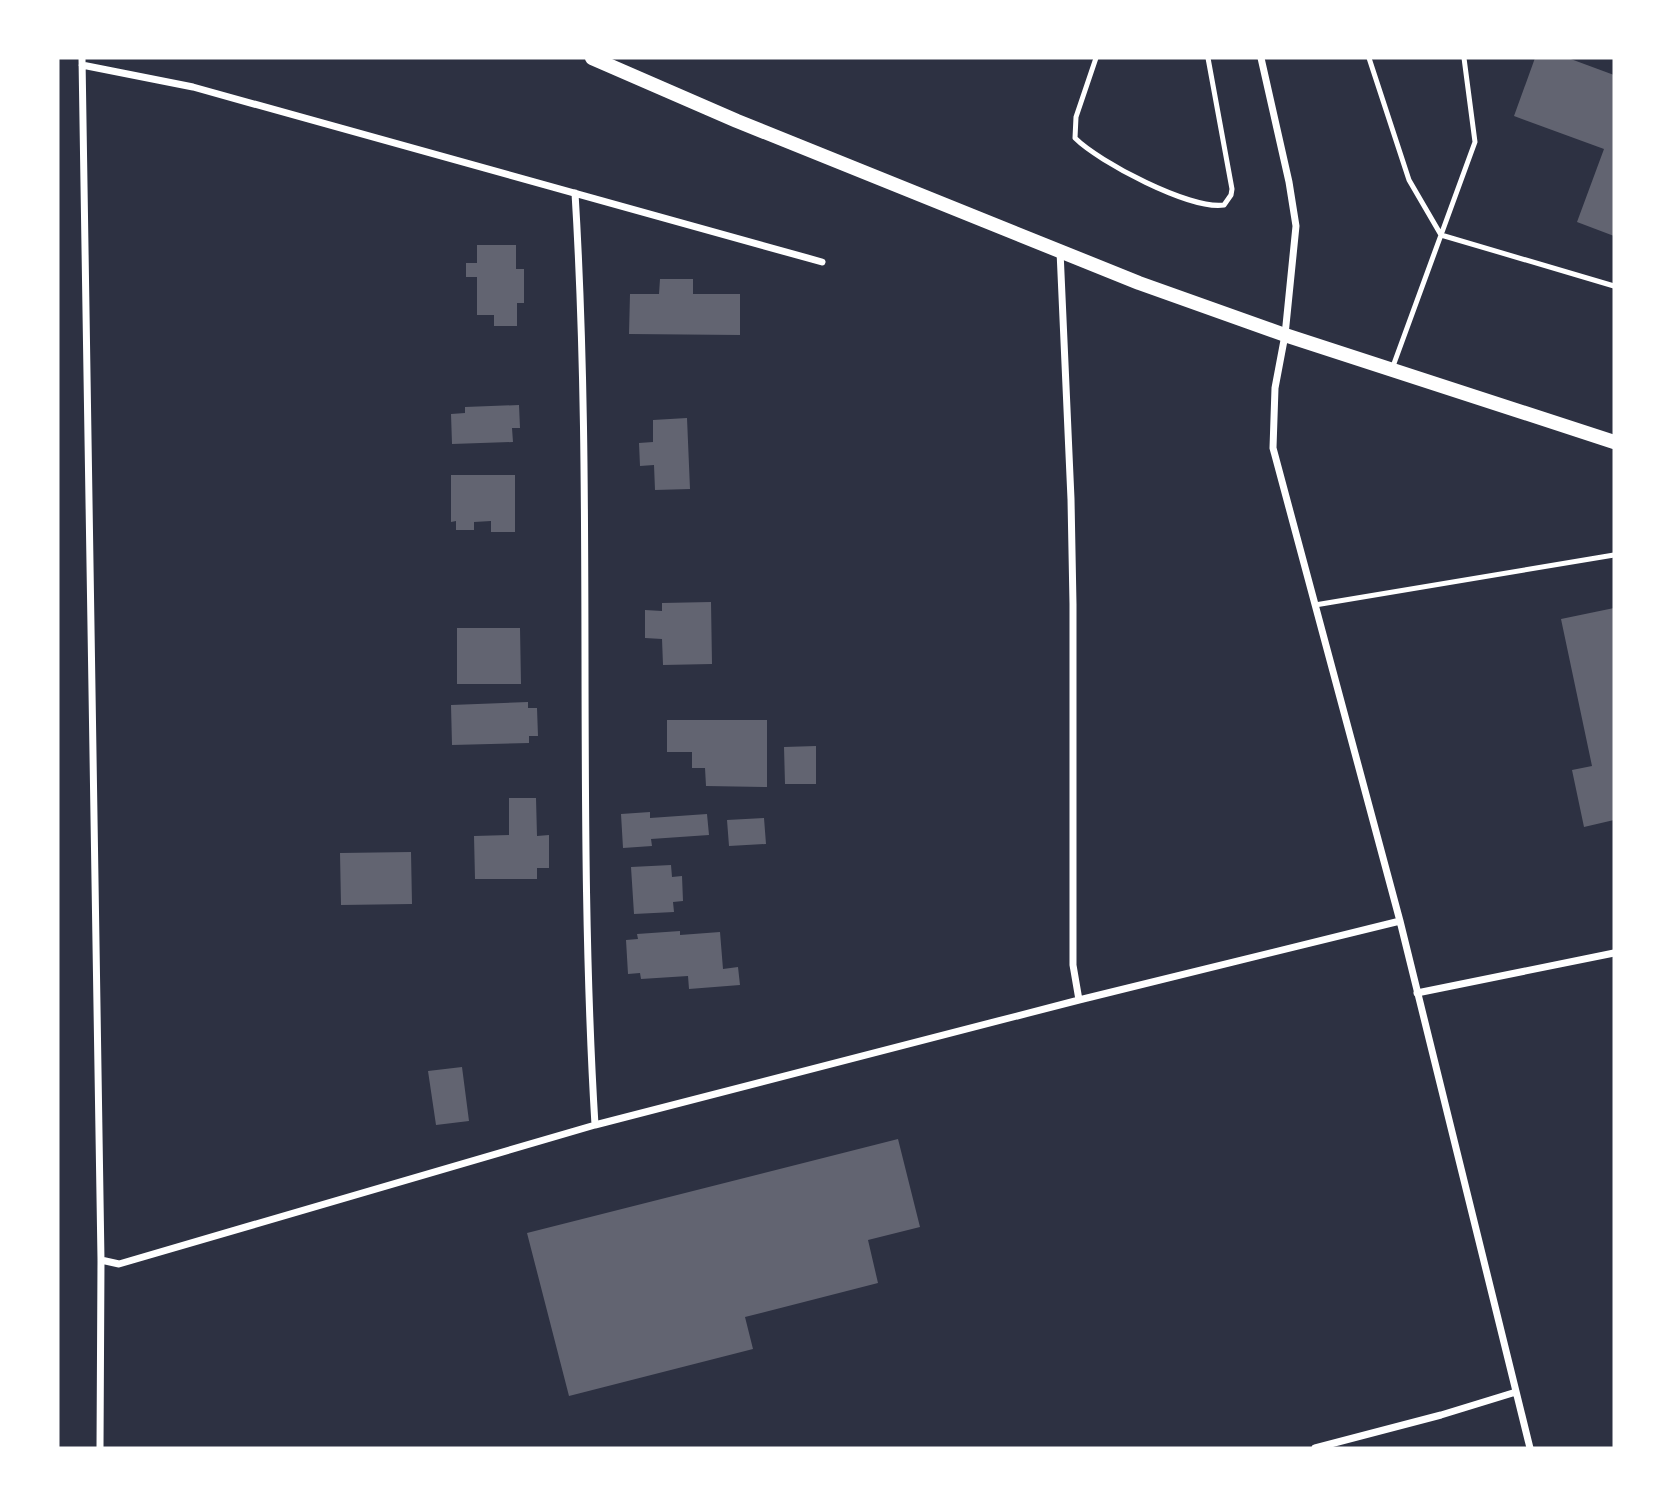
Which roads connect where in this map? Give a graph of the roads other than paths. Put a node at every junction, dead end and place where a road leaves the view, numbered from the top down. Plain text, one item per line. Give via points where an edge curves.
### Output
1 (592, 58) edge
2 (1096, 58) edge
3 (1208, 58) edge
4 (1261, 58) edge
5 (1369, 58) edge
6 (1464, 58) edge
7 (82, 61) edge
8 (575, 193) junction
9 (1441, 235) junction
10 (1060, 251) junction
11 (822, 262) dead end
12 (1614, 286) edge
13 (1285, 335) junction
14 (1392, 369) junction
15 (1614, 442) edge
16 (1614, 555) edge
17 (1315, 605) junction
18 (1400, 921) junction
19 (1614, 953) edge
20 (1418, 993) junction
21 (1079, 1000) junction
22 (596, 1125) junction
23 (101, 1260) junction
24 (1516, 1392) junction
25 (100, 1448) edge
26 (1315, 1448) edge
27 (1530, 1448) edge

1 - 10 main road
2 - 3 lane via 1076,117 1074,138 1131,176 1216,206 1224,205 1232,189
4 - 13 street via 1296,226
5 - 9 lane via 1409,180
6 - 9 lane via 1475,142
7 - 8 street via 193,87
7 - 23 street
8 - 11 street
8 - 22 street via 581,298 585,758
9 - 12 lane
9 - 14 lane
10 - 13 main road
10 - 21 street via 1072,512 1073,965
13 - 14 main road
13 - 17 street via 1275,388 1273,448
14 - 15 main road
16 - 17 lane
17 - 18 street
18 - 20 street
18 - 21 street
19 - 20 street
20 - 24 street
21 - 22 street
22 - 23 street via 119,1264
23 - 25 street
24 - 26 street
24 - 27 street

